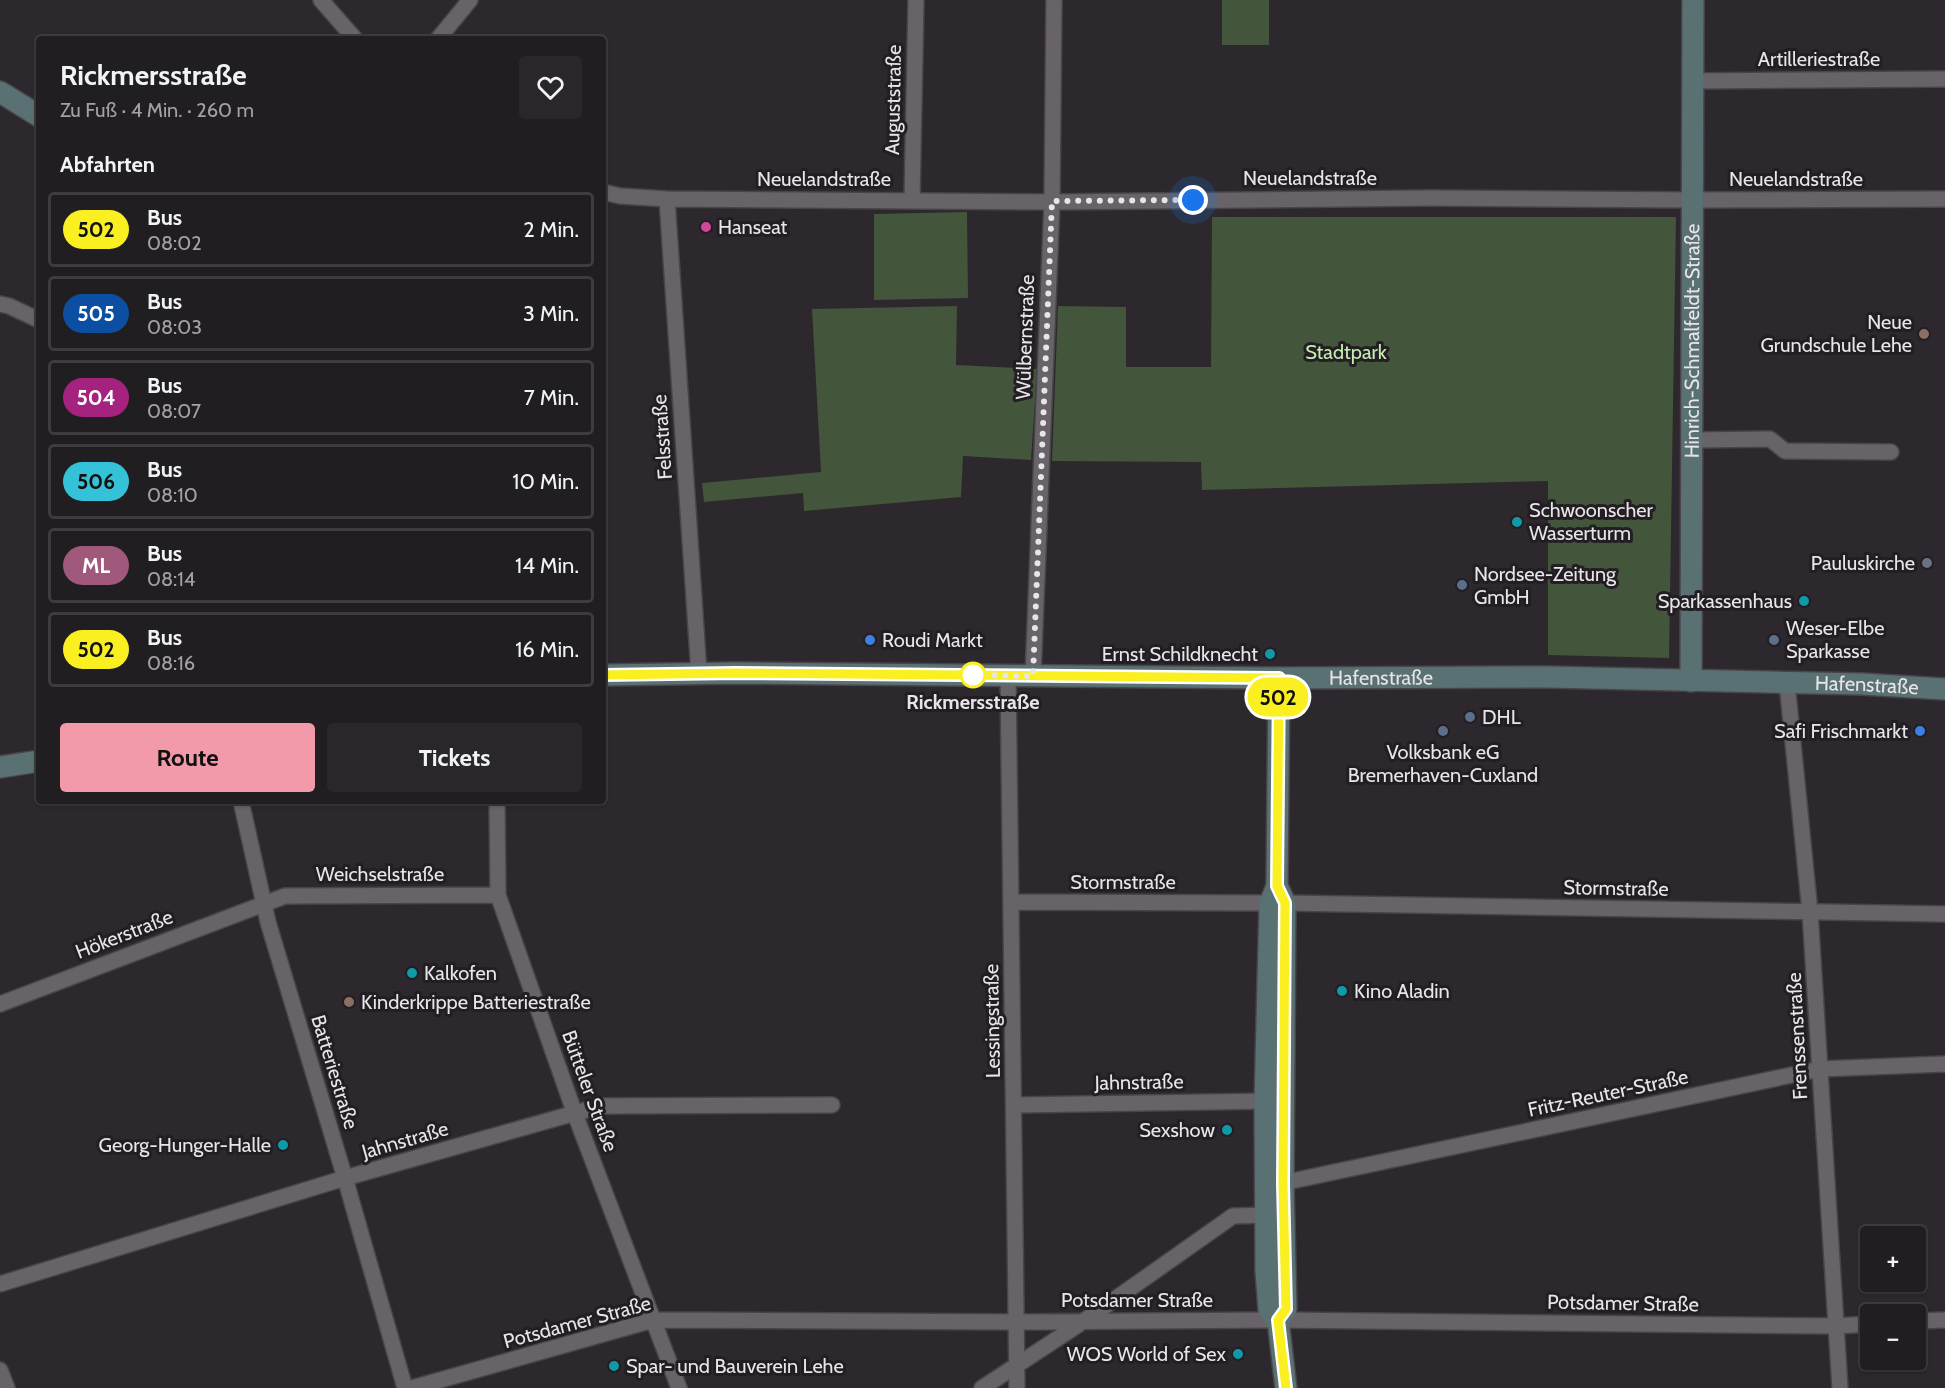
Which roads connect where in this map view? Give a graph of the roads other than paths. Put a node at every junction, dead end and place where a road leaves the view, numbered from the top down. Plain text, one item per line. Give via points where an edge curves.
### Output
1 (321, 0) edge
2 (470, 0) edge
3 (916, 0) edge
4 (1054, 0) edge
5 (1693, 0) edge
6 (352, 36) edge
7 (440, 36) edge
8 (1945, 79) edge
9 (1693, 81) junction
10 (0, 92) edge
11 (36, 114) edge
12 (606, 193) edge
13 (667, 199) junction
14 (1945, 199) edge
15 (912, 200) junction
16 (1693, 200) junction
17 (1052, 201) junction
18 (0, 304) edge
19 (36, 319) edge
20 (1692, 440) junction
21 (1891, 452) dead end
22 (699, 673) junction
23 (606, 675) edge
24 (1008, 675) junction
25 (1033, 676) junction
26 (1279, 678) junction
27 (1691, 681) junction
28 (1788, 683) junction
29 (1945, 689) edge
30 (36, 761) edge
31 (0, 767) edge
32 (242, 804) edge
33 (497, 804) edge
34 (498, 896) junction
35 (1278, 898) junction
36 (1011, 902) junction
37 (264, 903) junction
38 (1810, 912) junction
39 (1945, 914) edge
40 (0, 1004) edge
41 (1945, 1064) edge
42 (1820, 1069) junction
43 (1274, 1101) junction
44 (832, 1105) dead end
45 (1014, 1105) junction
46 (575, 1114) junction
47 (345, 1178) junction
48 (1274, 1185) junction
49 (1266, 1215) junction
50 (0, 1284) edge
51 (653, 1320) junction
52 (1278, 1320) junction
53 (1945, 1320) edge
54 (1084, 1321) junction
55 (1926, 1321) edge
56 (1017, 1322) junction
57 (1860, 1325) edge
58 (1836, 1326) junction
59 (1017, 1365) junction
60 (0, 1370) edge
61 (7, 1388) edge
62 (405, 1388) edge
63 (412, 1388) edge
64 (679, 1388) edge
65 (982, 1388) edge
66 (1017, 1388) edge
67 (1286, 1388) edge
68 (1840, 1388) edge

1 - 6 street
2 - 7 street
3 - 15 street, Auguststraße
4 - 17 street, Wülbernstraße
5 - 9 main road, Hinrich-Schmalfeldt-Straße
8 - 9 street, Artilleriestraße
9 - 16 main road, Hinrich-Schmalfeldt-Straße
10 - 11 main road
12 - 13 street, Neuelandstraße
13 - 15 street, Neuelandstraße
13 - 22 street, Felsstraße
14 - 16 street, Neuelandstraße
15 - 17 street, Neuelandstraße
16 - 17 street, Neuelandstraße
16 - 20 main road, Hinrich-Schmalfeldt-Straße
17 - 25 street, Wülbernstraße
18 - 19 street
20 - 21 street via 1770,439 1785,451
20 - 27 main road, Hinrich-Schmalfeldt-Straße
22 - 23 main road, Hafenstraße
22 - 24 main road, Hafenstraße
24 - 25 main road, Hafenstraße
24 - 36 street, Lessingstraße
25 - 26 main road, Hafenstraße
26 - 27 main road, Hafenstraße
26 - 35 main road
27 - 28 main road, Hafenstraße
28 - 29 main road, Hafenstraße
28 - 38 street, Frenssenstraße
30 - 31 main road
32 - 37 street, Batteriestraße
33 - 34 street, Bütteler Straße
34 - 37 street, Weichselstraße via 285,896
34 - 46 street, Bütteler Straße
35 - 36 street, Stormstraße
35 - 38 street, Stormstraße
35 - 43 main road
36 - 45 street, Lessingstraße
37 - 40 street, Hökerstraße
37 - 47 street, Batteriestraße
38 - 39 street, Stormstraße
38 - 42 street, Frenssenstraße
41 - 42 street, Fritz-Reuter-Straße
42 - 48 street, Fritz-Reuter-Straße
42 - 58 street, Frenssenstraße
43 - 45 street, Jahnstraße
43 - 48 main road
44 - 46 street, Jahnstraße via 600,1106
45 - 56 street, Lessingstraße
46 - 47 street, Jahnstraße
46 - 51 street, Bütteler Straße
47 - 50 street, Jahnstraße
47 - 62 street, Batteriestraße
48 - 49 main road
48 - 52 main road via 1286,1309
49 - 52 main road via 1269,1310
49 - 54 street via 1233,1216
51 - 56 street, Potsdamer Straße
51 - 63 street, Potsdamer Straße
51 - 64 street, Bütteler Straße
52 - 54 street, Potsdamer Straße
52 - 58 street, Potsdamer Straße
52 - 67 main road
53 - 55 street
54 - 56 street, Potsdamer Straße
54 - 59 street
56 - 59 street, Lessingstraße
57 - 58 street, Potsdamer Straße
58 - 68 street, Frenssenstraße
59 - 65 street
59 - 66 street, Lessingstraße
60 - 61 street

